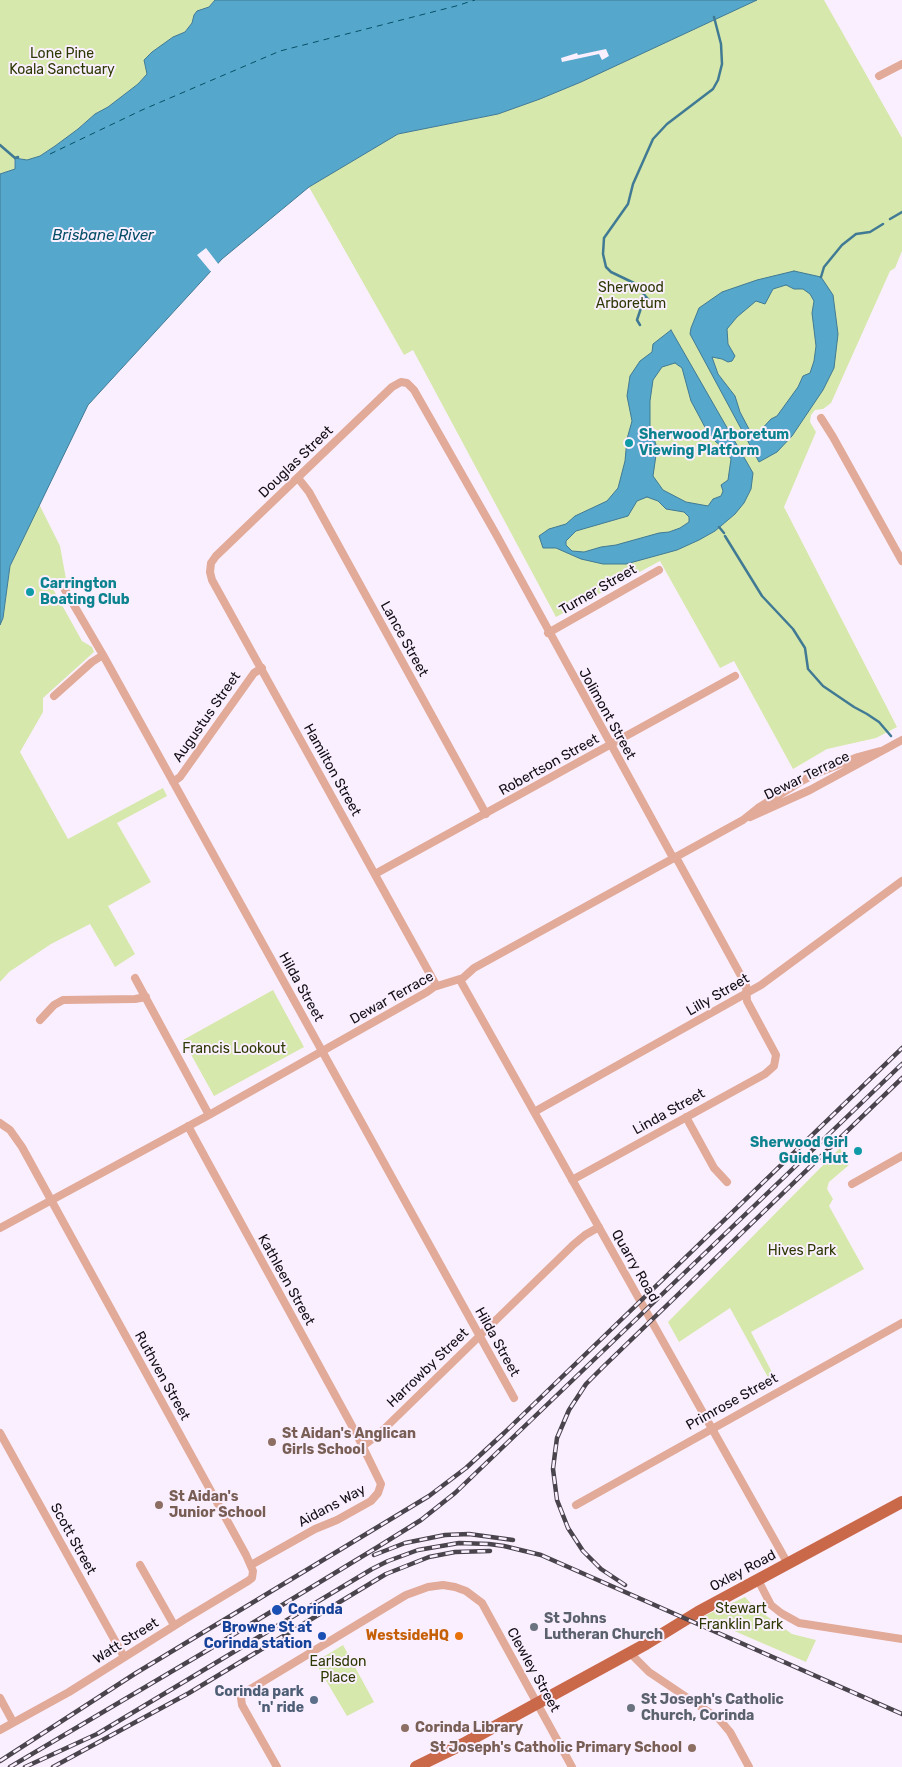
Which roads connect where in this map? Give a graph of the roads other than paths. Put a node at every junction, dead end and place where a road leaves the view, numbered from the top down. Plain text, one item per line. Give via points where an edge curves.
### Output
1 (902, 64) edge
2 (880, 76) dead end
3 (404, 382) joint
4 (821, 418) dead end
5 (298, 478) junction
6 (902, 561) edge
7 (210, 566) joint
8 (659, 570) dead end
9 (65, 590) dead end
10 (548, 633) junction
11 (103, 655) junction
12 (262, 668) junction
13 (735, 676) dead end
14 (54, 696) dead end
15 (902, 740) edge
16 (610, 745) junction
17 (880, 751) junction
18 (173, 782) junction
19 (486, 814) junction
20 (743, 820) junction
21 (674, 858) junction
22 (375, 874) junction
23 (902, 881) edge
24 (135, 978) dead end
25 (460, 980) junction
26 (436, 986) junction
27 (747, 993) junction
28 (146, 997) junction
29 (40, 1020) dead end
30 (322, 1051) junction
31 (776, 1063) joint
32 (534, 1112) junction
33 (209, 1115) junction
34 (686, 1117) junction
35 (0, 1123) edge
36 (188, 1126) junction
37 (902, 1156) edge
38 (572, 1180) junction
39 (727, 1182) dead end
40 (852, 1184) dead end
41 (51, 1200) junction
42 (599, 1227) junction
43 (0, 1228) edge
44 (902, 1323) edge
45 (480, 1336) junction
46 (514, 1398) dead end
47 (711, 1428) junction
48 (0, 1433) edge
49 (363, 1446) junction
50 (902, 1502) edge
51 (576, 1505) dead end
52 (788, 1564) junction
53 (140, 1565) dead end
54 (251, 1565) junction
55 (758, 1580) junction
56 (174, 1625) junction
57 (902, 1639) edge
58 (630, 1653) junction
59 (124, 1657) junction
60 (0, 1698) edge
61 (537, 1704) junction
62 (13, 1722) junction
63 (0, 1730) edge
64 (421, 1766) edge
65 (276, 1767) edge
66 (572, 1767) edge
67 (749, 1767) edge

1 - 2 street
3 - 5 street, Douglas Street via 392,387
3 - 10 street, Jolimont Street via 414,390
4 - 6 street
5 - 7 street, Douglas Street via 216,556
5 - 19 street, Lance Street via 310,492
7 - 12 street, Hamilton Street via 212,580
8 - 10 street, Turner Street
9 - 11 street, Hilda Street
10 - 16 street, Jolimont Street
11 - 14 street
11 - 18 street, Hilda Street
12 - 18 street, Augustus Street via 254,673 180,777
12 - 22 street, Hamilton Street
13 - 16 street, Robertson Street
15 - 17 street, Dewar Terrace
16 - 19 street, Robertson Street
16 - 21 street, Jolimont Street
17 - 20 street, Dewar Terrace via 810,790
17 - 20 street, Dewar Terrace via 816,774 779,794
18 - 30 street, Hilda Street
19 - 22 street, Robertson Street
20 - 21 street, Dewar Terrace
21 - 25 street, Dewar Terrace via 474,968
21 - 27 street, Jolimont Street via 746,985
22 - 26 street, Hamilton Street
23 - 27 street, Lilly Street
24 - 28 street
25 - 26 street, Dewar Terrace
25 - 32 street, Quarry Road
26 - 30 street, Dewar Terrace
27 - 31 street, Jolimont Street via 747,1001 776,1051
27 - 32 street, Lilly Street
28 - 29 street via 67,999
28 - 33 street
30 - 33 street, Dewar Terrace
30 - 45 street, Hilda Street
31 - 34 street, Linda Street via 765,1074
32 - 38 street, Quarry Road
33 - 36 street, Dewar Terrace
34 - 38 street, Linda Street
34 - 39 street via 714,1168
35 - 41 street, Ruthven Street via 15,1135
36 - 41 street, Dewar Terrace
36 - 49 street, Kathleen Street
37 - 40 street
38 - 42 street, Quarry Road
41 - 43 street, Dewar Terrace
41 - 54 street, Ruthven Street
42 - 45 street, Harrowby Street via 580,1238
42 - 47 street, Quarry Road
44 - 47 street, Primrose Street
45 - 46 street, Hilda Street
45 - 49 street, Harrowby Street
47 - 51 street, Primrose Street
47 - 52 street, Quarry Road
48 - 59 street, Scott Street
49 - 54 street, Aidans Way via 380,1481 376,1496
50 - 52 main road, Oxley Road
52 - 55 main road, Oxley Road
53 - 56 street
54 - 56 street, Watt Street via 253,1571 249,1580
55 - 57 street via 771,1605 800,1623
55 - 58 main road, Oxley Road
56 - 59 street, Watt Street
58 - 61 main road, Oxley Road
58 - 67 street via 649,1672 719,1719
59 - 62 street, Watt Street
60 - 62 street
61 - 64 main road, Oxley Road
61 - 65 street, Clewley Street via 479,1600 466,1590 455,1587 428,1587 406,1595 244,1693 242,1705
61 - 66 street, Clewley Street
62 - 63 street, Watt Street

